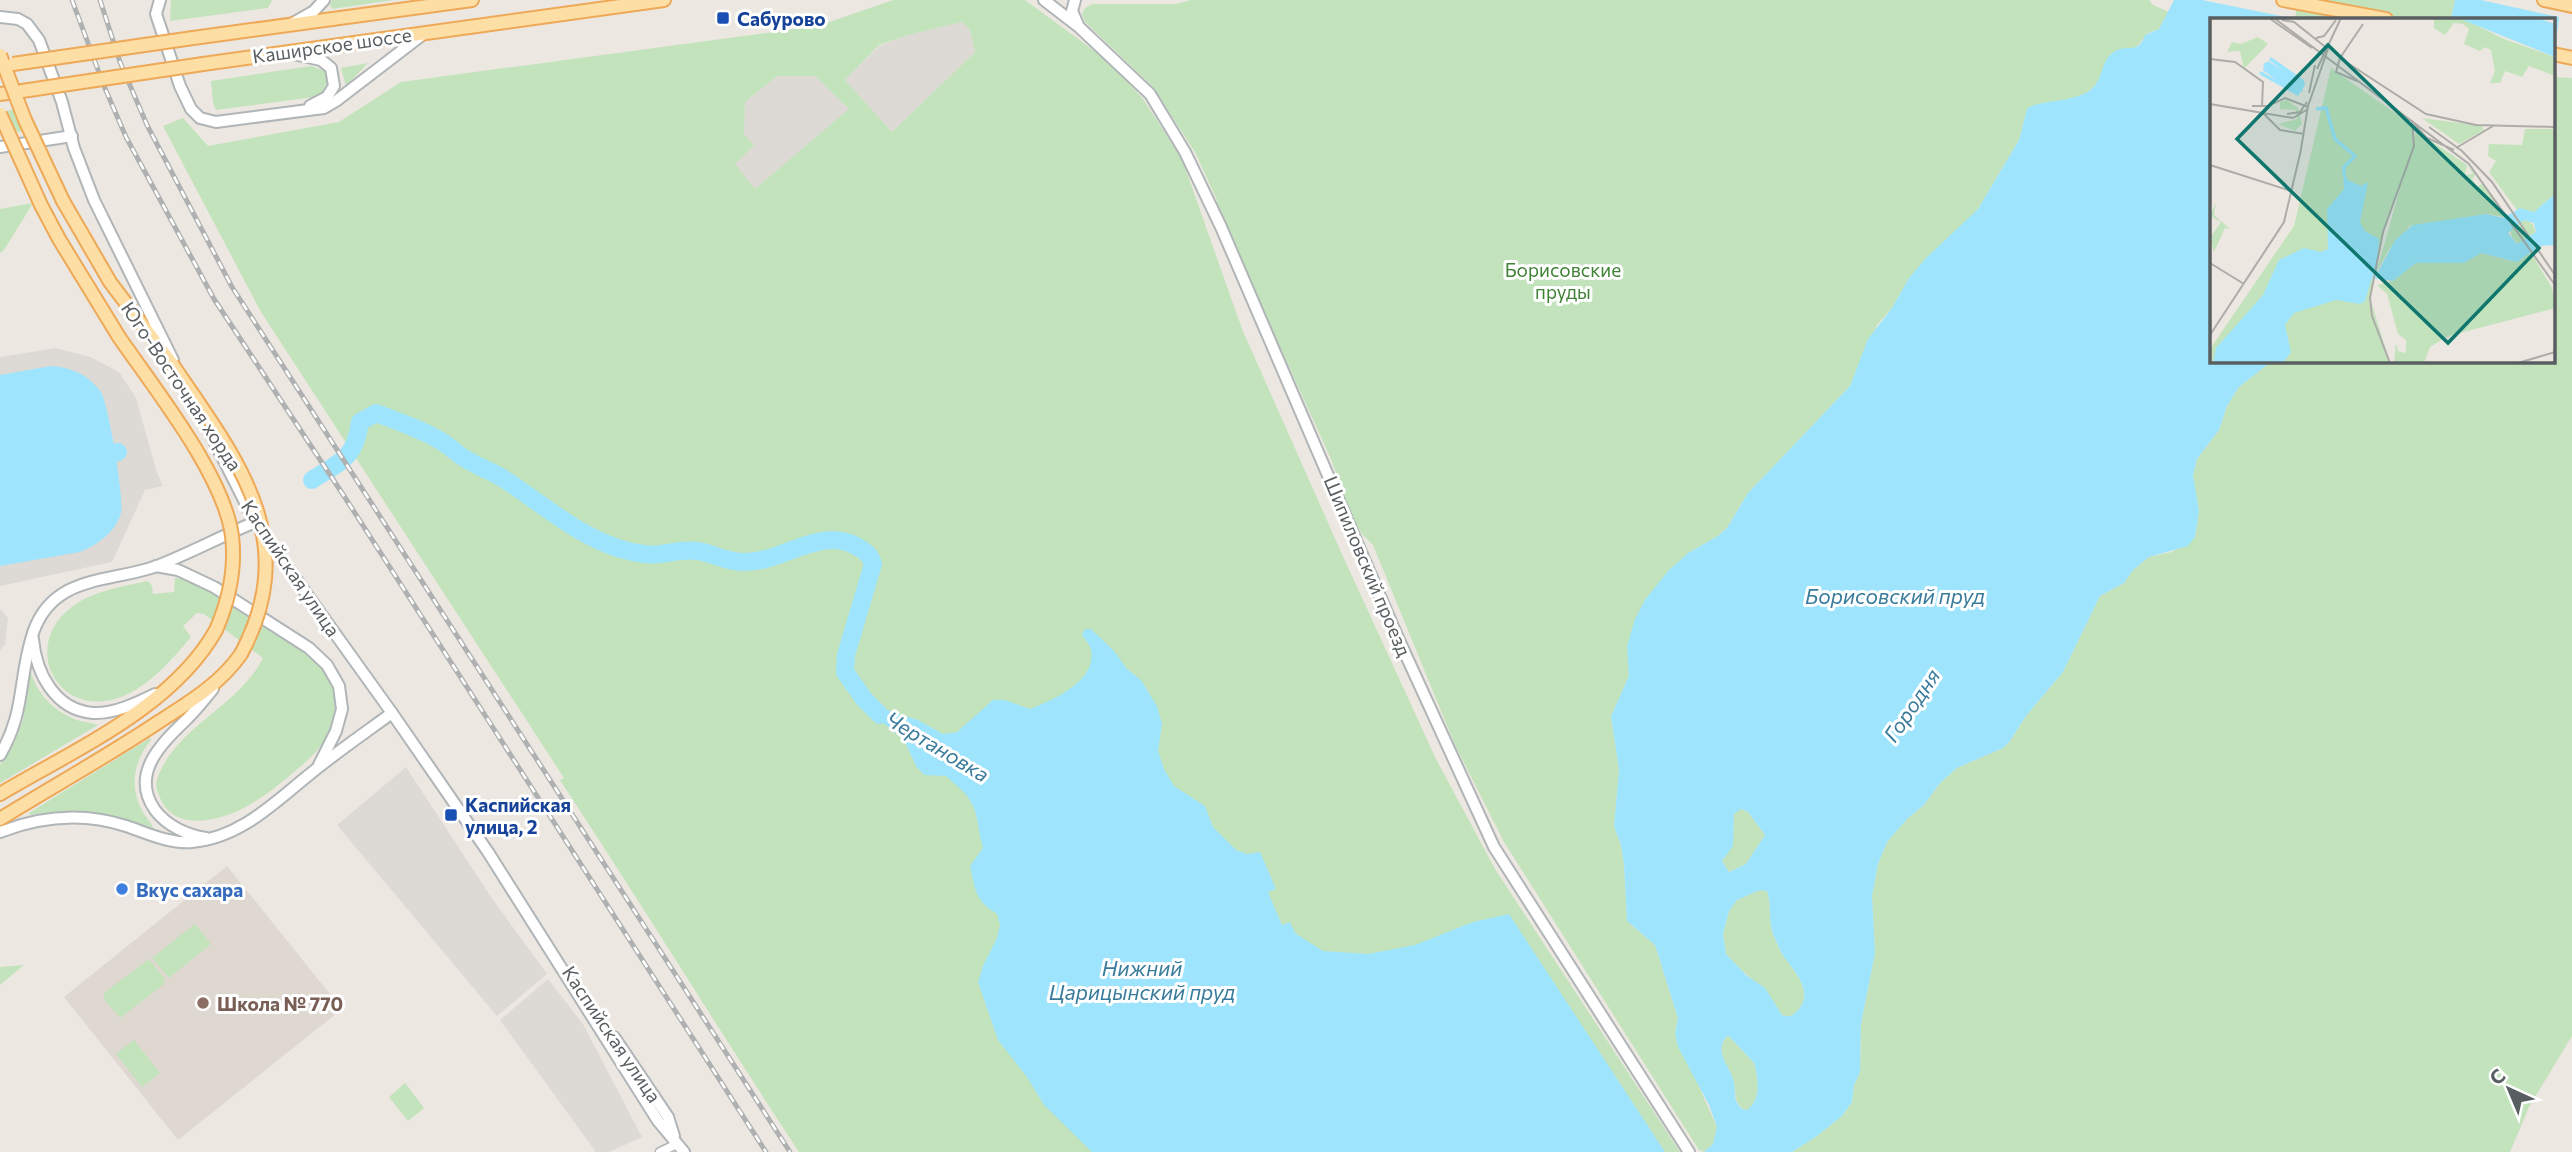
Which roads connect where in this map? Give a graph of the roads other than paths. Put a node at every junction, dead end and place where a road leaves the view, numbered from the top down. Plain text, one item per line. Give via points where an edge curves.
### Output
1 (153, 0) edge
2 (160, 0) edge
3 (322, 0) edge
4 (472, 0) edge
5 (664, 0) edge
6 (1044, 0) edge
7 (1075, 0) edge
8 (2283, 0) edge
9 (2544, 0) edge
10 (2572, 6) edge
11 (156, 14) junction
12 (0, 17) edge
13 (2380, 18) edge
14 (286, 27) junction
15 (1079, 27) junction
16 (426, 32) junction
17 (283, 52) junction
18 (2554, 54) edge
19 (0, 55) edge
20 (2572, 58) edge
21 (7, 65) edge
22 (0, 94) edge
23 (304, 109) junction
24 (0, 114) edge
25 (72, 136) junction
26 (0, 147) edge
27 (254, 522) junction
28 (156, 566) junction
29 (33, 633) junction
30 (223, 677) junction
31 (174, 684) junction
32 (393, 713) junction
33 (0, 755) edge
34 (317, 768) junction
35 (0, 794) edge
36 (0, 818) edge
37 (0, 832) edge
38 (213, 838) junction
39 (680, 1148) edge
40 (1687, 1149) edge
41 (660, 1152) edge

1 - 11 street
2 - 11 main road
3 - 14 main road via 314,11
4 - 14 main road, Каширское шоссе
5 - 16 main road, Каширское шоссе
6 - 15 main road, Шипиловский проезд
7 - 15 main road via 1072,11
8 - 13 main road
9 - 10 main road
11 - 23 main road via 180,86 200,118 216,122
12 - 25 main road, Каспийская улица via 18,19 33,31
14 - 21 main road, Каширское шоссе, bridge
15 - 40 main road, Шипиловский проезд via 1150,94 1185,152 1494,848
16 - 17 main road, Каширское шоссе
16 - 23 main road via 336,101 324,108
17 - 22 main road, Каширское шоссе, bridge
17 - 23 main road via 321,60 331,68 334,86 327,97
18 - 20 main road
19 - 30 main road, Юго-Восточная хорда, bridge via 50,175 83,238 217,430 253,498 266,549 267,579 260,611 241,654
24 - 31 main road, Юго-Восточная хорда, bridge via 74,266 192,445 224,504 232,537 229,597 198,659
25 - 26 main road
25 - 27 main road, Каспийская улица via 94,200
27 - 28 main road
27 - 32 main road, Каспийская улица
28 - 29 main road via 72,588 48,607
28 - 34 main road via 178,570 214,587 309,648 327,665 339,686 342,709
29 - 31 main road via 44,679 54,694 71,706 107,712
29 - 33 main road via 18,718
30 - 36 main road, Юго-Восточная хорда via 130,741
30 - 38 main road via 162,744 146,778 148,798 160,816 189,834
31 - 35 main road, Юго-Восточная хорда via 117,725
32 - 34 main road
32 - 39 main road, Каспийская улица
34 - 38 main road via 250,822
37 - 38 main road via 34,821 80,817 109,821 172,842
39 - 41 street

